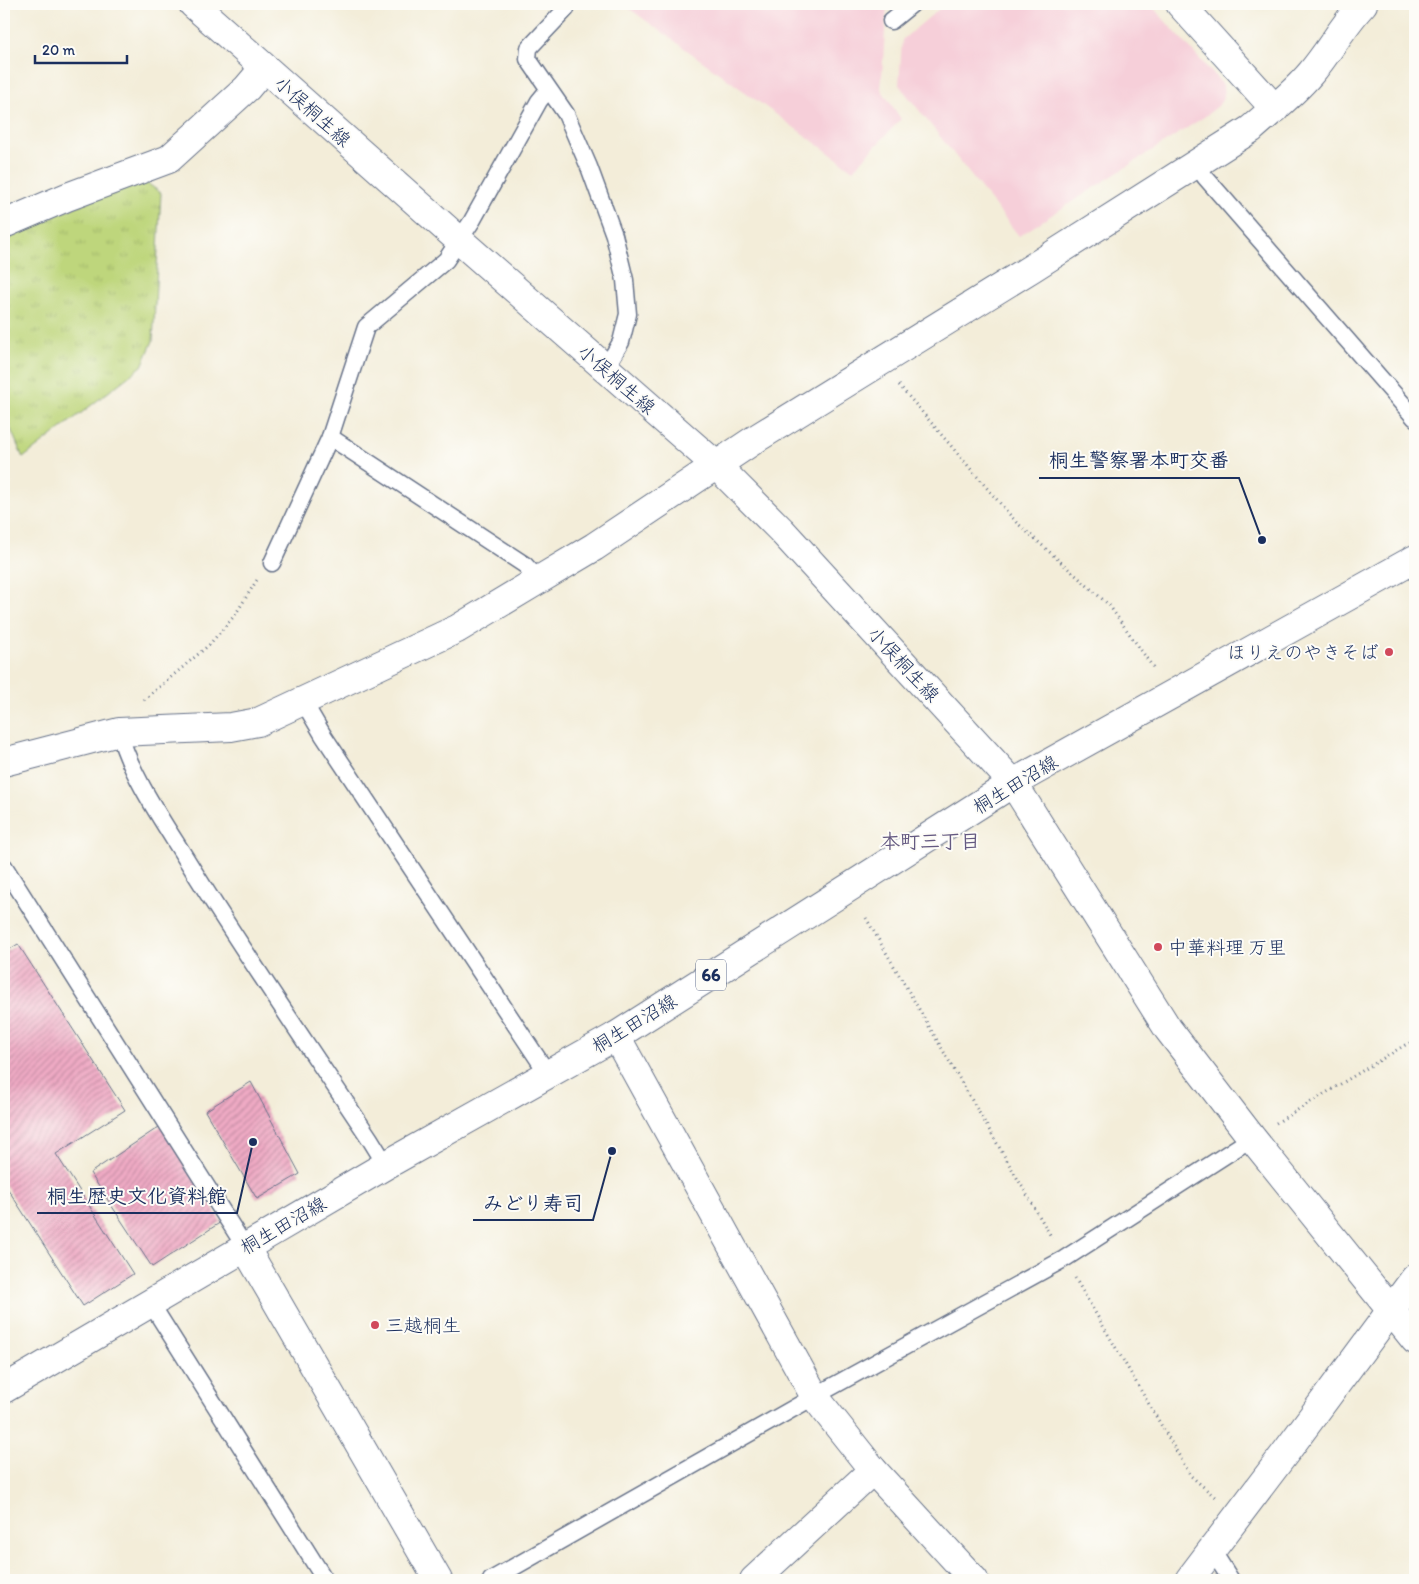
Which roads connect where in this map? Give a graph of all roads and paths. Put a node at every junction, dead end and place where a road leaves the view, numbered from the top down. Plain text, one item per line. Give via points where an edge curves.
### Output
1 (193, 4) edge
2 (561, 4) edge
3 (912, 4) edge
4 (1180, 4) edge
5 (1363, 4) edge
6 (891, 21) dead end
7 (264, 68) junction
8 (548, 90) junction
9 (1275, 109) junction
10 (1196, 164) junction
11 (4, 224) edge
12 (459, 240) junction
13 (880, 362) junction
14 (605, 369) junction
15 (1415, 418) edge
16 (330, 437) junction
17 (716, 465) junction
18 (1415, 559) edge
19 (272, 563) joint
20 (539, 580) junction
21 (1155, 670) dead end
22 (303, 701) junction
23 (138, 705) dead end
24 (119, 732) junction
25 (4, 762) edge
26 (1013, 783) junction
27 (4, 866) edge
28 (866, 918) dead end
29 (616, 1036) junction
30 (1415, 1039) edge
31 (548, 1074) junction
32 (1252, 1138) junction
33 (386, 1165) junction
34 (245, 1247) junction
35 (1064, 1259) junction
36 (1415, 1278) edge
37 (150, 1302) junction
38 (1391, 1309) junction
39 (1415, 1340) edge
40 (4, 1389) edge
41 (815, 1397) junction
42 (873, 1470) junction
43 (1216, 1498) dead end
44 (1212, 1550) junction
45 (325, 1580) edge
46 (438, 1580) edge
47 (491, 1580) edge
48 (754, 1580) edge
49 (974, 1580) edge
50 (1189, 1580) edge
51 (1231, 1580) edge

1 - 7 street, 小俣桐生線
2 - 8 lane via 566,9 529,48 528,59
3 - 6 lane
4 - 9 street
5 - 9 street via 1311,73
7 - 11 street via 247,88 169,159 67,196
7 - 12 street, 小俣桐生線
8 - 12 lane
8 - 14 lane via 566,114 589,167 614,235 625,280 626,323 616,353
9 - 10 street via 1251,129
10 - 13 street
10 - 15 lane
12 - 14 street, 小俣桐生線
12 - 16 lane via 446,260 366,327
13 - 17 street
13 - 21 path via 1016,522 1108,605
14 - 17 street, 小俣桐生線
16 - 19 lane
16 - 20 lane via 525,565
17 - 20 street
17 - 26 street, 小俣桐生線 via 781,530
18 - 26 street, 桐生田沼線 / 66
19 - 23 path via 209,645
20 - 22 street via 457,629
22 - 24 street via 244,726
22 - 31 lane
24 - 25 street
24 - 33 lane via 124,751 201,885
26 - 29 street, 桐生田沼線 / 66
26 - 32 street, 小俣桐生線 via 1168,1029
27 - 34 lane
28 - 35 path
29 - 31 street, 桐生田沼線 / 66
29 - 41 street
30 - 32 path
31 - 33 street, 桐生田沼線 / 66
32 - 35 lane
32 - 38 street, 小俣桐生線
33 - 34 street, 桐生田沼線 / 66
34 - 37 street, 桐生田沼線 / 66
34 - 46 street
35 - 41 lane
35 - 43 path via 1191,1476
36 - 38 street
37 - 40 street, 桐生田沼線 / 66
37 - 45 lane
38 - 39 street, 小俣桐生線
38 - 44 street
41 - 42 street
41 - 47 lane
42 - 48 street
42 - 49 street
44 - 50 street
44 - 51 lane

